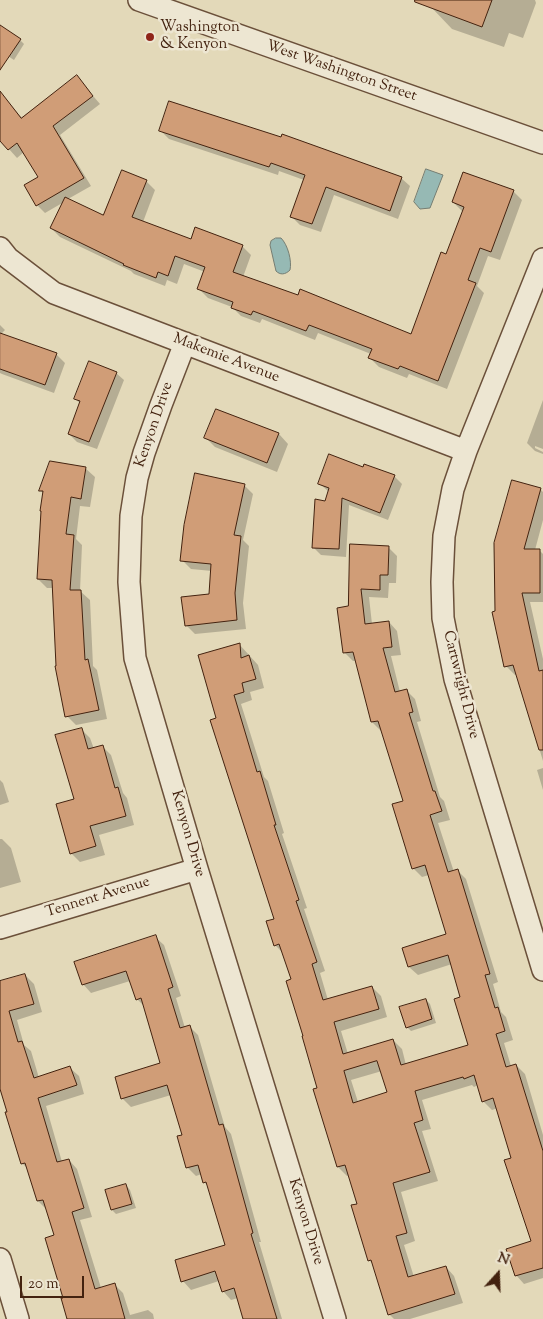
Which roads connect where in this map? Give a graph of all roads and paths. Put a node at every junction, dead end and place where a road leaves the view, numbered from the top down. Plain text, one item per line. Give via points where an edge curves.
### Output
1 (139, 0) edge
2 (543, 143) edge
3 (0, 248) edge
4 (543, 259) edge
5 (184, 344) junction
6 (466, 451) junction
7 (197, 869) junction
8 (0, 928) edge
9 (543, 970) edge
10 (0, 1259) edge
11 (18, 1319) edge
12 (334, 1319) edge

1 - 2 street, West Washington Street
3 - 5 street, Makemie Avenue via 8,258 54,293
4 - 6 street, Cartwright Drive
5 - 6 street, Makemie Avenue
5 - 7 street, Kenyon Drive via 160,404 137,478 130,516 129,582 135,658
6 - 9 street, Cartwright Drive via 453,489 444,536 443,618 455,679
7 - 8 street, Tennent Avenue
7 - 12 street, Kenyon Drive
10 - 11 street

